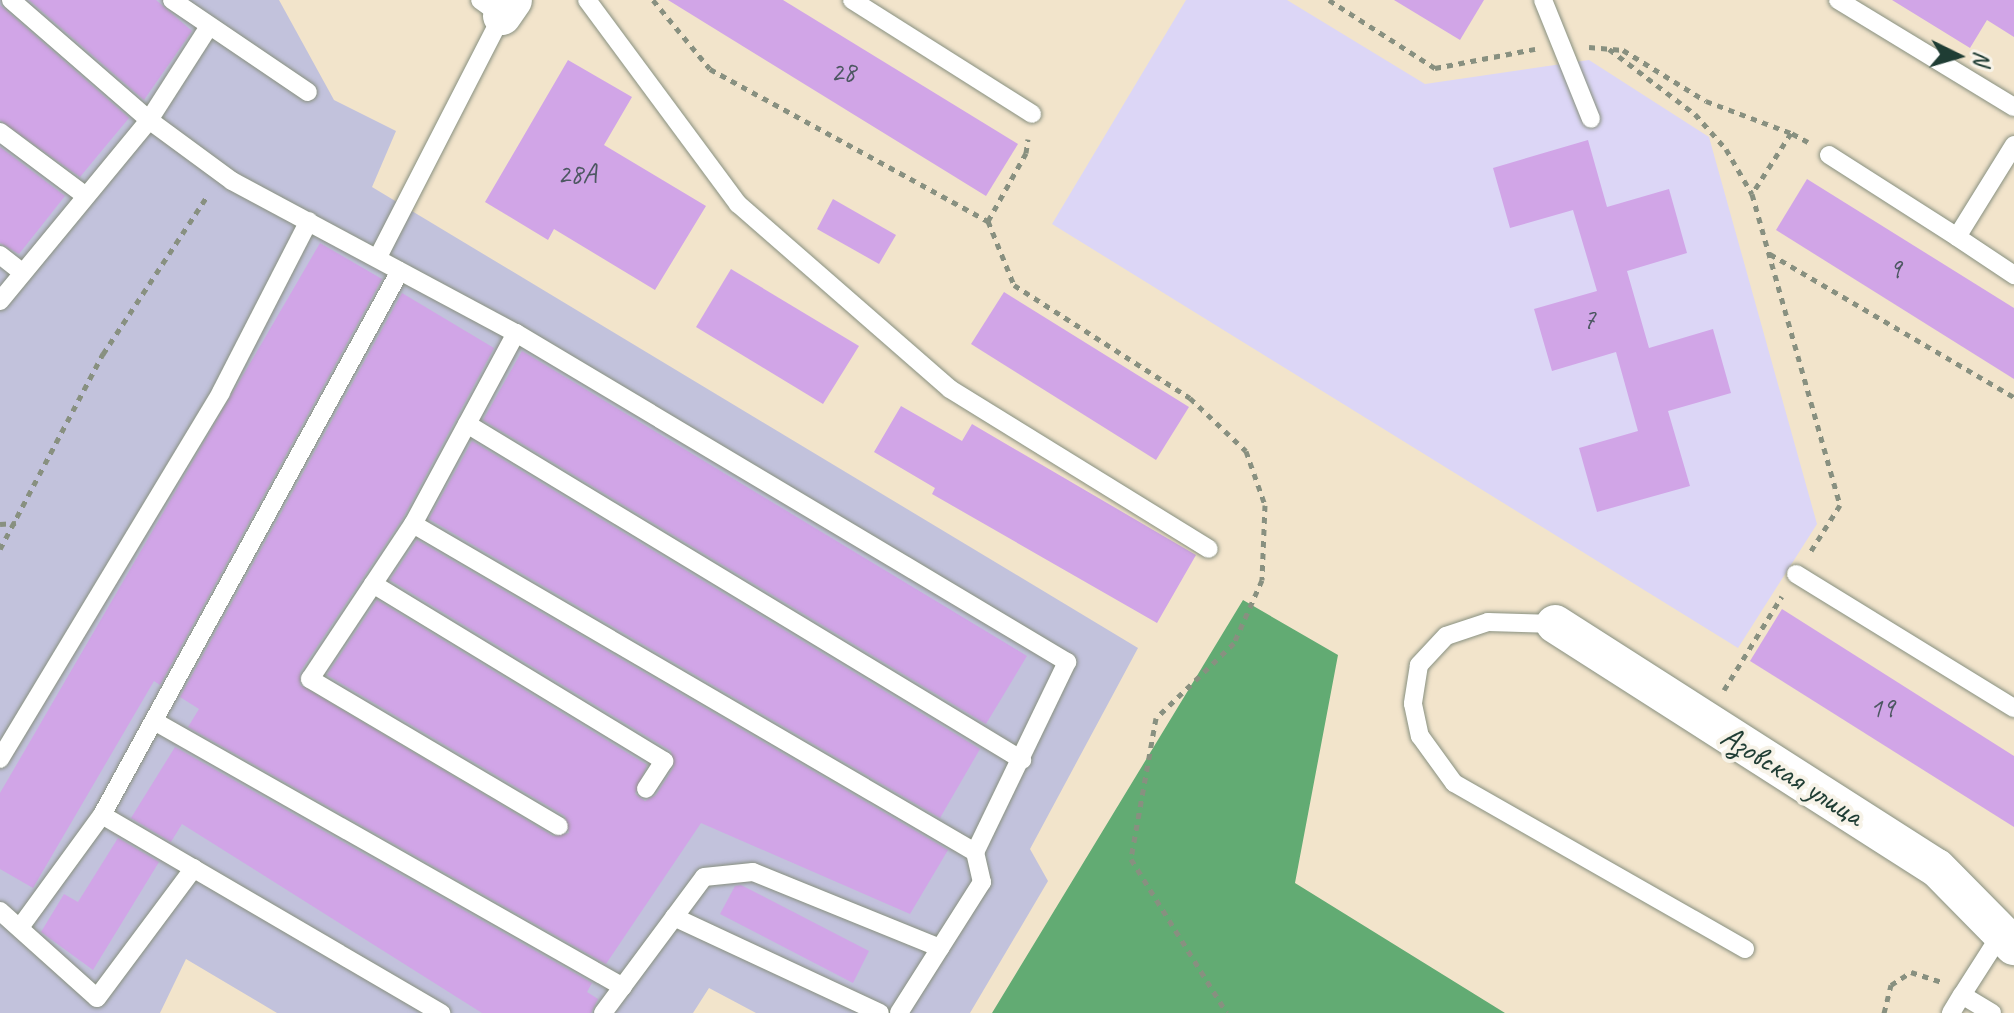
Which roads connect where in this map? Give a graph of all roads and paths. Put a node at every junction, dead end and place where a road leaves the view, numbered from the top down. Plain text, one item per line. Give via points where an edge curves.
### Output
1 (11, 0) edge
2 (172, 0) edge
3 (587, 0) edge
4 (852, 0) edge
5 (1329, 0) edge
6 (1543, 0) edge
7 (1838, 0) edge
8 (498, 5) edge
9 (208, 28) junction
10 (1561, 44) junction
11 (1608, 48) junction
12 (308, 92) dead end
13 (2014, 107) edge
14 (1032, 114) joint
15 (1591, 119) dead end
16 (149, 120) junction
17 (0, 132) edge
18 (1791, 133) junction
19 (2014, 145) edge
20 (1829, 155) joint
21 (223, 175) junction
22 (1752, 194) junction
23 (86, 196) junction
24 (309, 221) junction
25 (988, 221) dead end
26 (1957, 237) junction
27 (1768, 253) junction
28 (0, 255) edge
29 (378, 257) junction
30 (400, 271) junction
31 (23, 273) junction
32 (2014, 275) edge
33 (0, 301) edge
34 (516, 333) junction
35 (2014, 397) edge
36 (467, 424) junction
37 (17, 523) junction
38 (0, 524) edge
39 (413, 524) junction
40 (0, 549) edge
41 (1209, 549) dead end
42 (1796, 574) junction
43 (373, 584) junction
44 (1555, 624) joint
45 (2014, 708) edge
46 (154, 721) junction
47 (1705, 721) junction
48 (0, 759) edge
49 (1022, 760) junction
50 (646, 789) dead end
51 (102, 815) junction
52 (559, 826) dead end
53 (975, 852) junction
54 (194, 868) junction
55 (0, 911) edge
56 (674, 917) junction
57 (21, 926) junction
58 (2008, 940) edge
59 (940, 948) junction
60 (1745, 949) dead end
61 (623, 987) junction
62 (1962, 995) junction
63 (441, 1013) edge
64 (603, 1013) edge
65 (880, 1013) edge
66 (899, 1013) edge
67 (1884, 1013) edge
68 (1951, 1013) edge
69 (1992, 1013) edge

1 - 16 lane
2 - 9 lane
3 - 41 lane via 738,204 950,389
4 - 14 lane
5 - 10 path via 1435,68
6 - 10 lane
7 - 13 lane
8 - 29 lane
9 - 12 lane
9 - 16 lane
10 - 11 path
10 - 15 lane
11 - 18 path via 1623,50 1706,101
11 - 22 path via 1695,114 1726,149
14 - 25 path via 1026,153
16 - 21 lane
16 - 23 lane
17 - 23 lane
18 - 20 path
18 - 22 path
19 - 26 lane
20 - 26 lane
21 - 24 lane
21 - 37 path via 187,221 103,354
22 - 27 path
23 - 31 lane
24 - 29 lane
24 - 48 lane via 221,392
26 - 32 lane
27 - 35 path
27 - 42 path via 1840,505
28 - 31 lane
29 - 30 lane
30 - 34 lane
30 - 46 lane
31 - 33 lane
34 - 36 lane
34 - 49 lane via 1067,662
36 - 39 lane
36 - 49 lane
37 - 38 path
37 - 40 path
39 - 43 lane
39 - 53 lane
42 - 45 lane
42 - 47 path
43 - 50 lane via 664,761
43 - 52 lane via 310,679
44 - 47 street, Азовская улица
44 - 60 lane via 1488,622 1446,636 1419,665 1413,704 1420,736 1454,783
46 - 51 lane
46 - 61 lane
47 - 58 street, Азовская улица via 1937,868
49 - 53 lane
51 - 54 lane
51 - 57 lane
53 - 59 lane via 982,882
54 - 57 lane via 97,998
54 - 63 lane
55 - 57 lane
56 - 59 lane via 704,877 753,872
56 - 61 lane
56 - 65 lane
58 - 62 lane
59 - 66 lane
61 - 64 lane
62 - 67 path via 1911,972 1891,985
62 - 68 lane
62 - 69 lane

